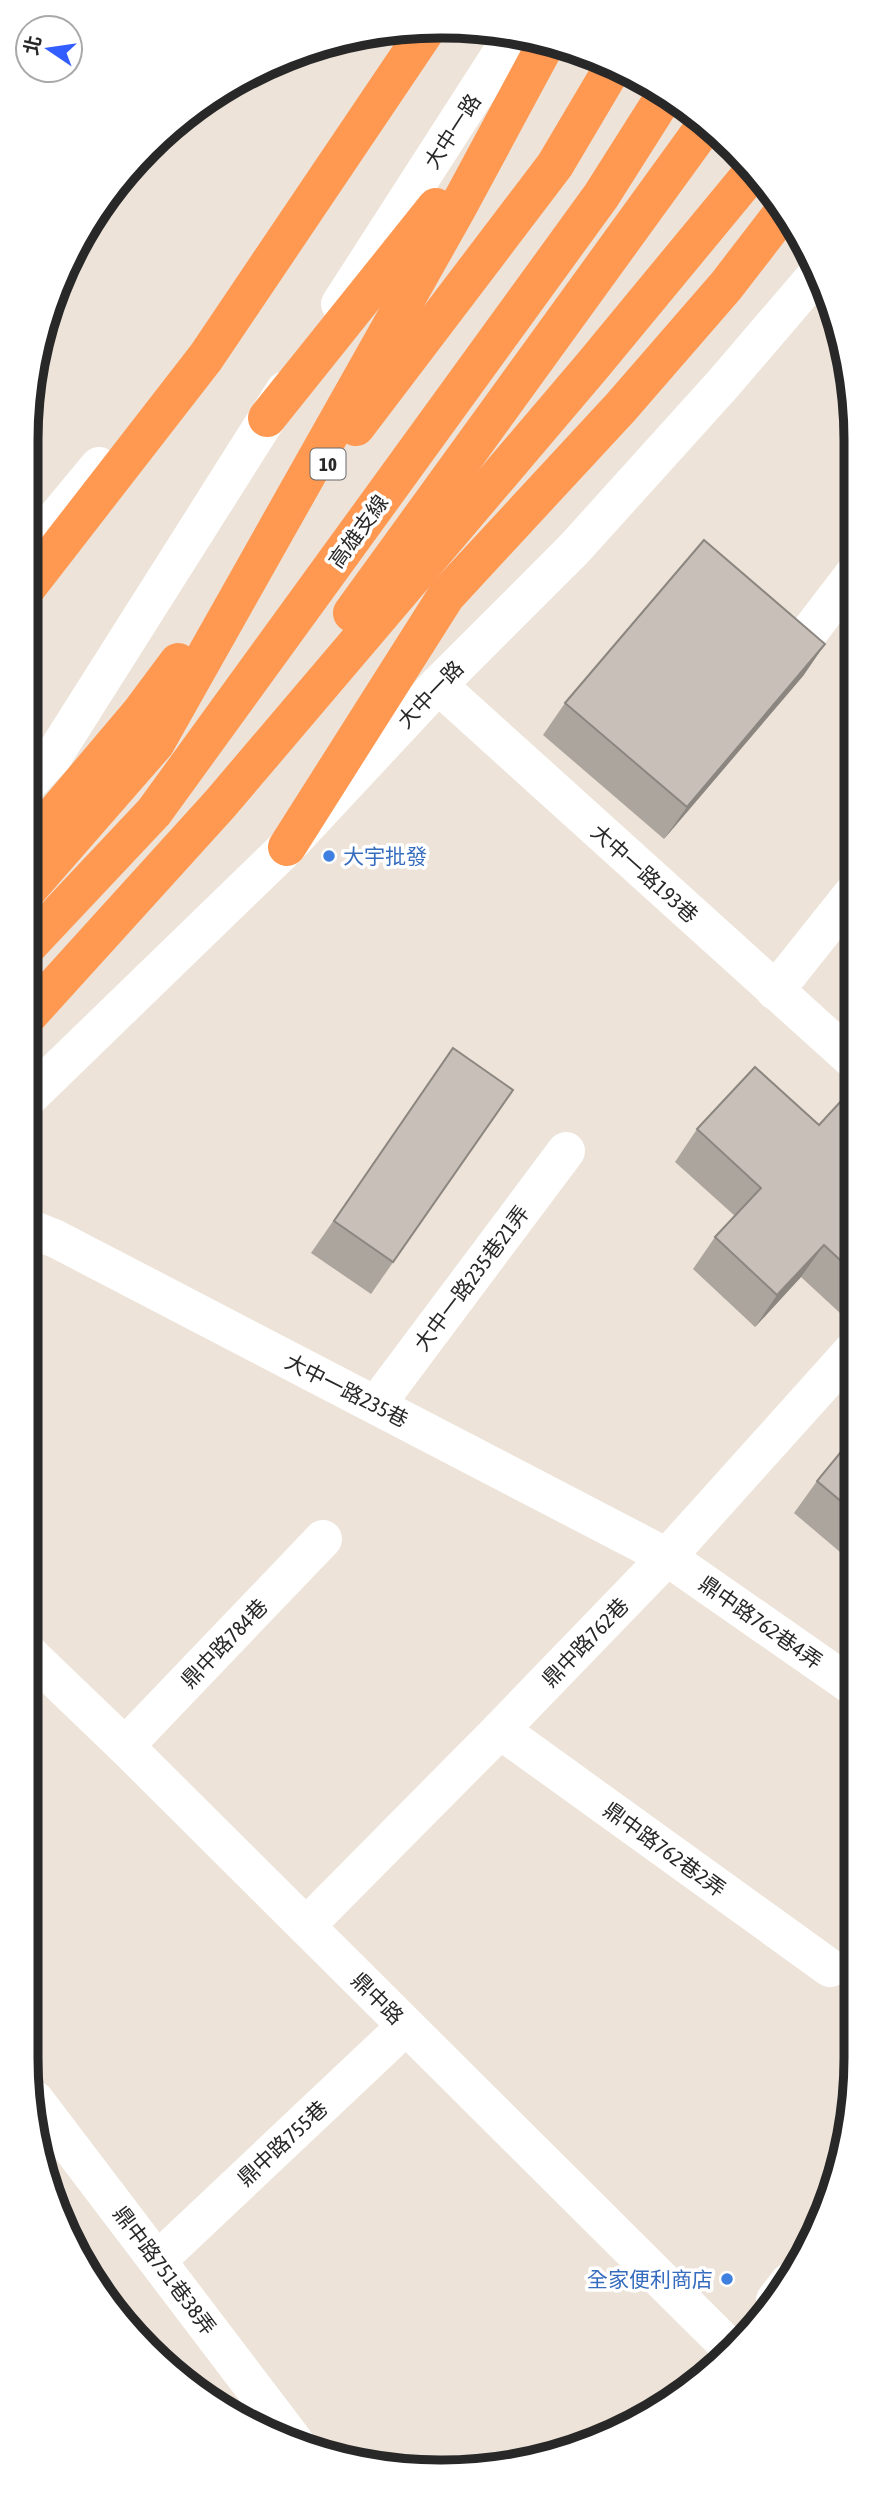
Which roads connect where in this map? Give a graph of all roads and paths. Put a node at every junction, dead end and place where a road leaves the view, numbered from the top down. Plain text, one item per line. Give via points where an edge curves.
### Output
1 (420, 39) edge
2 (402, 40) edge
3 (507, 44) edge
4 (542, 51) edge
5 (558, 56) edge
6 (608, 75) edge
7 (659, 103) edge
8 (700, 133) edge
9 (747, 179) edge
10 (777, 219) edge
11 (811, 282) edge
12 (267, 418) junction
13 (38, 539) edge
14 (38, 574) edge
15 (844, 587) edge
16 (803, 639) edge
17 (438, 685) junction
18 (38, 773) edge
19 (154, 812) junction
20 (38, 834) edge
21 (288, 846) junction
22 (38, 878) edge
23 (844, 904) edge
24 (38, 935) edge
25 (775, 991) junction
26 (38, 1005) edge
27 (844, 1052) edge
28 (38, 1088) edge
29 (566, 1151) dead end
30 (38, 1232) edge
31 (844, 1360) edge
32 (376, 1405) junction
33 (323, 1539) dead end
34 (667, 1557) junction
35 (38, 1663) edge
36 (844, 1680) edge
37 (500, 1730) junction
38 (125, 1746) junction
39 (306, 1926) junction
40 (830, 1968) dead end
41 (406, 2025) junction
42 (42, 2109) edge
43 (158, 2260) junction
44 (725, 2343) edge
45 (285, 2429) edge

1 - 14 highway via 206,357
2 - 13 street via 190,355
3 - 12 street, 大中一路
4 - 22 highway via 156,743
5 - 12 highway
6 - 20 highway, 10 via 555,166 140,713
7 - 19 highway, 高雄支線 via 601,196
8 - 19 highway via 302,682
9 - 26 highway via 220,804
10 - 21 highway via 621,407 446,596
11 - 17 street, 大中一路 via 574,549
12 - 18 street, 大中一路 via 53,757
15 - 16 street
17 - 21 street, 大中一路
17 - 25 street, 大中一路193巷
19 - 24 highway, 高雄支線
21 - 28 street, 大中一路
23 - 25 street
25 - 27 street, 大中一路193巷
29 - 32 street, 大中一路235巷21弄
30 - 32 street, 大中一路235巷
31 - 34 street, 鼎中路762巷
32 - 34 street, 大中一路235巷
33 - 38 street, 鼎中路784巷
34 - 36 street, 鼎中路762巷4弄
34 - 37 street, 鼎中路762巷
35 - 38 street, 鼎中路
37 - 39 street, 鼎中路762巷
37 - 40 street, 鼎中路762巷2弄
38 - 39 street, 鼎中路
39 - 41 street, 鼎中路
41 - 43 street, 鼎中路755巷
41 - 44 street, 鼎中路
42 - 43 street, 鼎中路751巷38弄
43 - 45 street, 鼎中路751巷38弄

